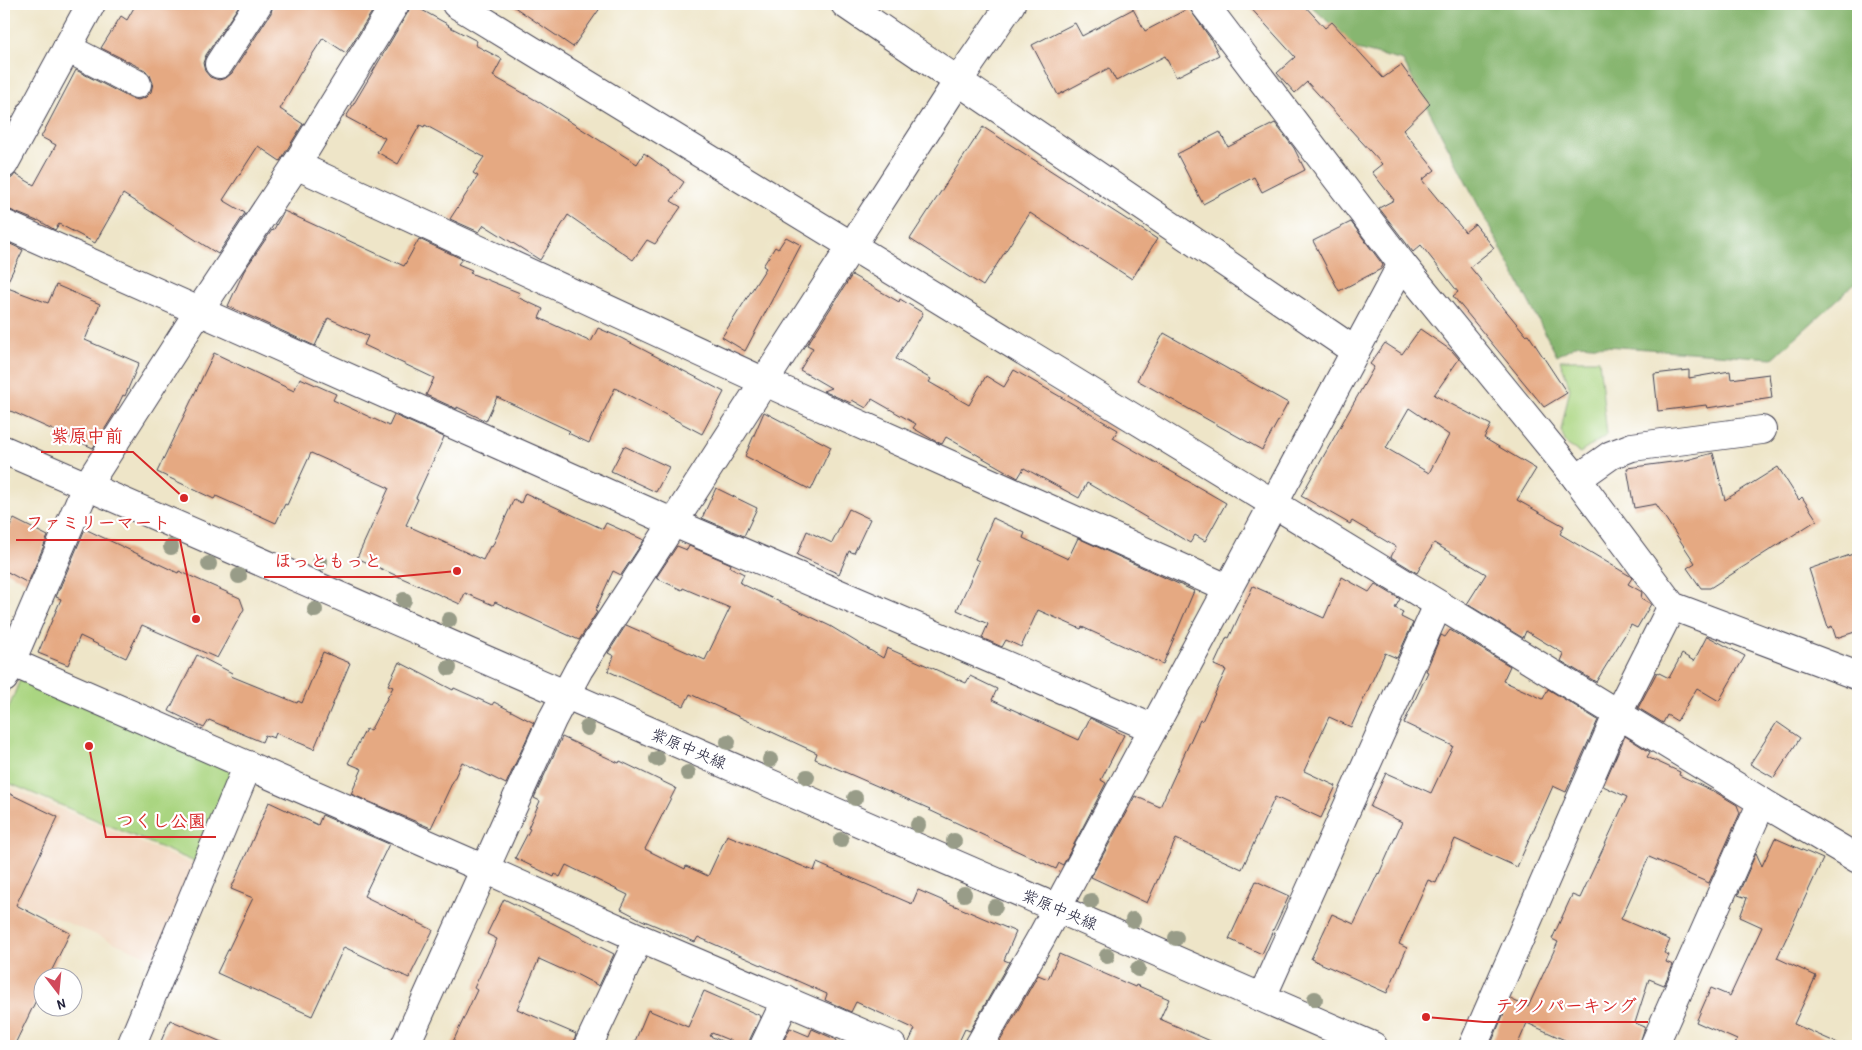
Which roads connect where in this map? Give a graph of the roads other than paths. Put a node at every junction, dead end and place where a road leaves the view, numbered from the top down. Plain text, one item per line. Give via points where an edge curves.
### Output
1 (92, 4) edge
2 (258, 4) edge
3 (395, 4) edge
4 (456, 4) edge
5 (845, 4) edge
6 (1010, 4) edge
7 (1204, 4) edge
8 (67, 48) junction
9 (220, 64) dead end
10 (958, 82) junction
11 (137, 84) dead end
12 (4, 164) edge
13 (296, 165) junction
14 (4, 224) edge
15 (852, 246) junction
16 (1402, 264) junction
17 (199, 311) junction
18 (1355, 351) junction
19 (765, 382) junction
20 (1762, 430) dead end
21 (4, 450) edge
22 (1577, 479) junction
23 (86, 487) junction
24 (1273, 504) junction
25 (674, 523) junction
26 (1227, 588) junction
27 (1438, 605) junction
28 (1672, 606) junction
29 (6, 667) edge
30 (1858, 676) edge
31 (566, 695) junction
32 (1618, 713) junction
33 (1152, 728) junction
34 (248, 765) junction
35 (1762, 802) junction
36 (1858, 859) edge
37 (486, 869) junction
38 (1056, 907) junction
39 (639, 938) junction
40 (1262, 997) junction
41 (786, 1000) junction
42 (131, 1046) edge
43 (405, 1046) edge
44 (588, 1046) edge
45 (764, 1046) edge
46 (892, 1046) edge
47 (979, 1046) edge
48 (1373, 1046) edge
49 (1473, 1046) edge
50 (1654, 1046) edge

1 - 8 street
2 - 9 street
3 - 13 street
4 - 15 street
5 - 10 street
6 - 10 street
7 - 16 street
8 - 11 street
8 - 12 street
10 - 15 street
10 - 18 street
13 - 17 street
13 - 19 street
14 - 17 street
15 - 19 street
15 - 24 street
16 - 18 street
16 - 22 street
17 - 23 street
17 - 25 street
18 - 24 street
19 - 25 street
19 - 26 street
20 - 22 street via 1632,447 1611,455
21 - 23 street, 紫原中央線
22 - 28 street
23 - 29 street
23 - 31 street, 紫原中央線
24 - 26 street
24 - 27 street
25 - 31 street
25 - 33 street
26 - 33 street
27 - 32 street
27 - 40 street
28 - 30 street
28 - 32 street
29 - 34 street
31 - 37 street
31 - 38 street, 紫原中央線
32 - 35 street
32 - 49 street
33 - 38 street
34 - 37 street
34 - 42 street
35 - 36 street
35 - 50 street
37 - 39 street
37 - 43 street
38 - 40 street, 紫原中央線
38 - 47 street
39 - 41 street
39 - 44 street
40 - 48 street, 紫原中央線
41 - 45 street
41 - 46 street

